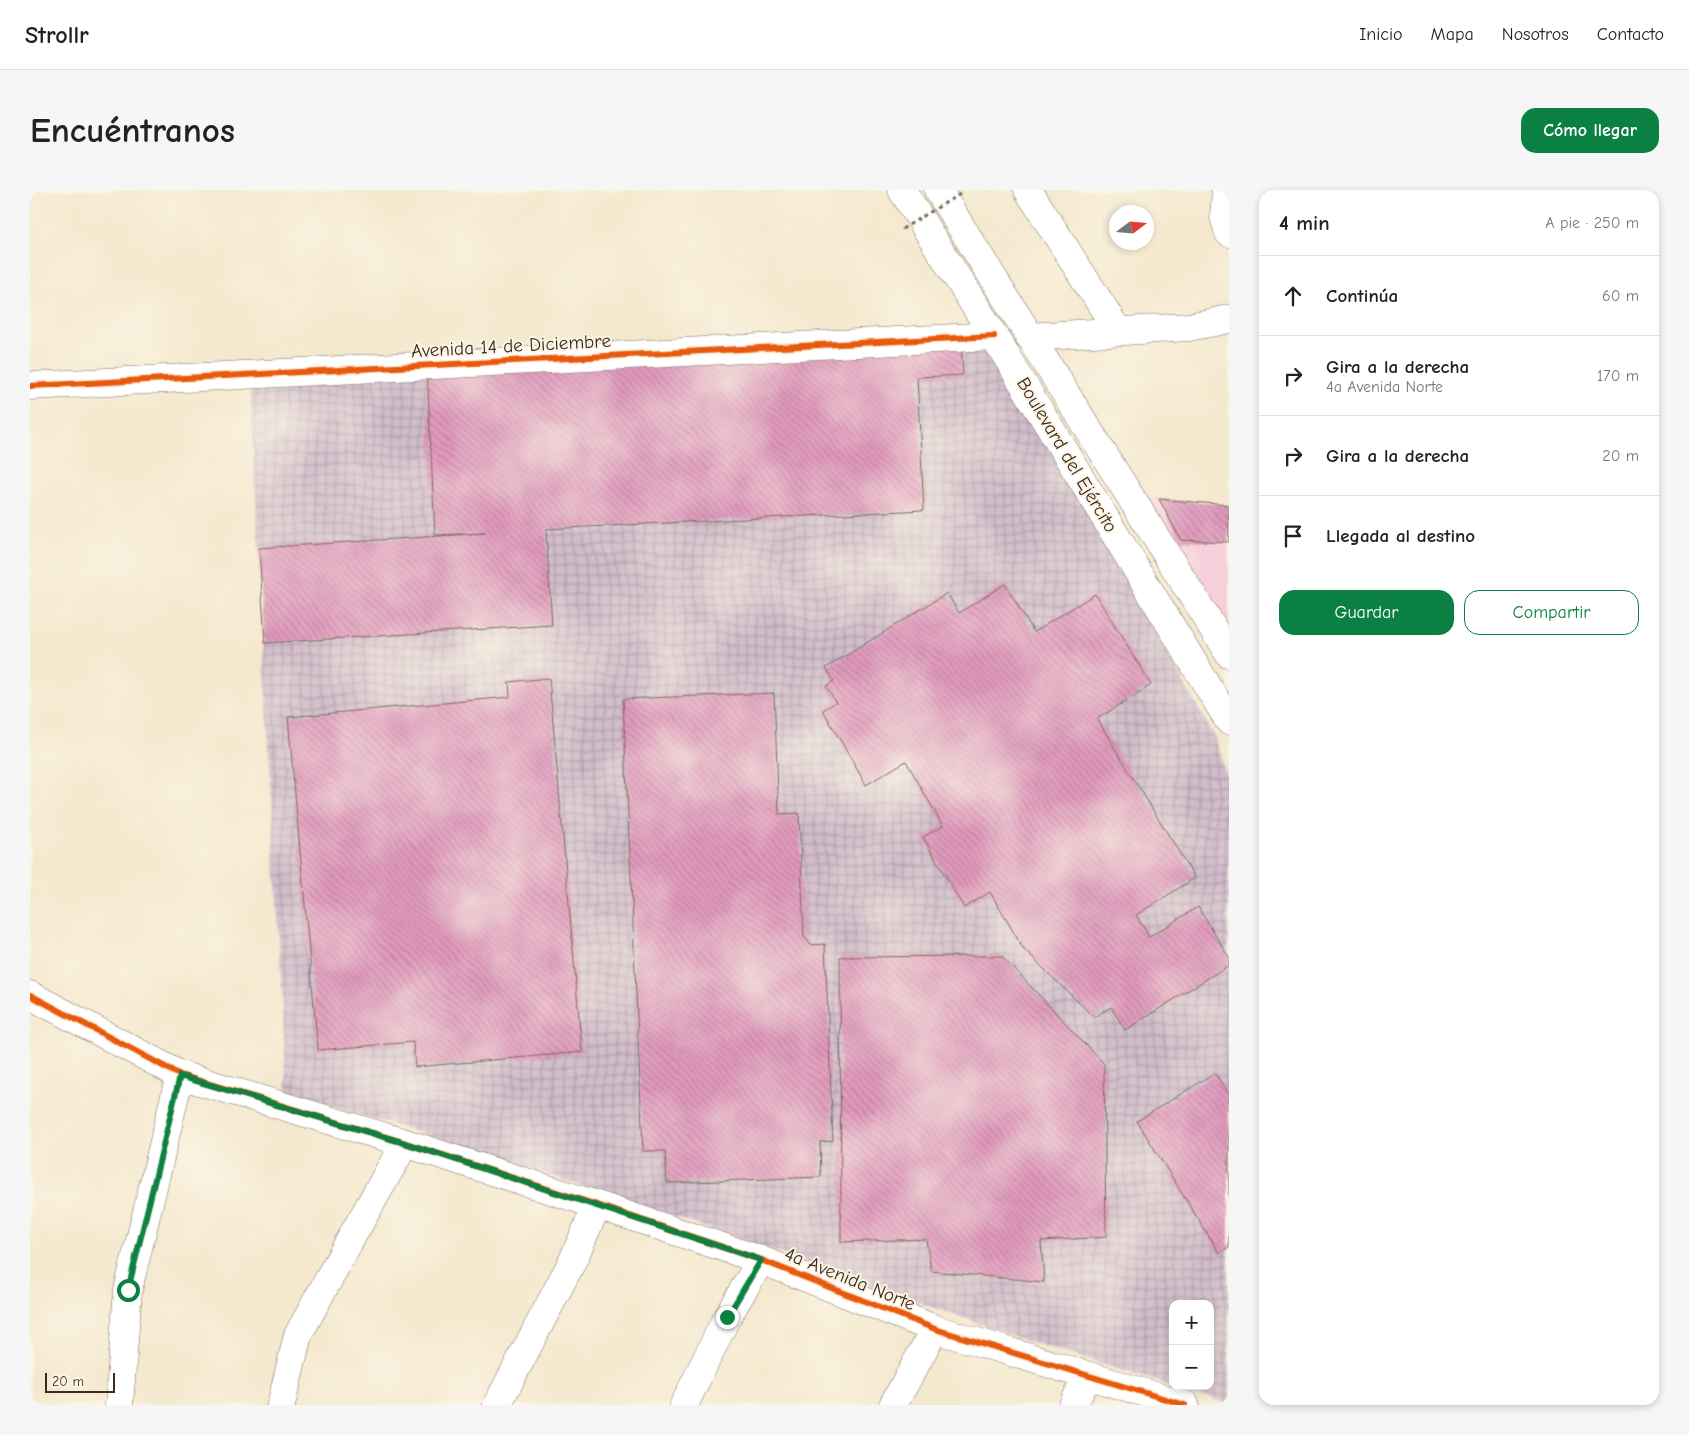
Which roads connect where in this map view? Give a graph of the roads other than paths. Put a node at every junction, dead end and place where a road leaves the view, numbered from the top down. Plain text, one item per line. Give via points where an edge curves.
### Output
1 (902, 190) edge
2 (1028, 190) edge
3 (1226, 190) edge
4 (949, 192) edge
5 (1229, 233) edge
6 (1229, 318) edge
7 (1118, 331) junction
8 (994, 336) junction
9 (1030, 336) junction
10 (30, 386) edge
11 (1229, 654) edge
12 (1229, 720) edge
13 (30, 995) edge
14 (180, 1076) junction
15 (405, 1143) junction
16 (597, 1205) junction
17 (761, 1260) junction
18 (935, 1329) junction
19 (1088, 1376) junction
20 (119, 1405) edge
21 (281, 1405) edge
22 (497, 1405) edge
23 (684, 1405) edge
24 (893, 1405) edge
25 (1073, 1405) edge
26 (1185, 1405) edge

1 - 8 main road, Boulevard del Ejército
2 - 7 main road
3 - 5 main road via 1224,217
4 - 9 main road, Boulevard del Ejército
6 - 7 main road via 1189,327
7 - 9 main road
8 - 10 main road, Avenida 14 de Diciembre
8 - 12 main road, Boulevard del Ejército
9 - 11 main road, Boulevard del Ejército
13 - 14 main road, 4a Avenida Norte
14 - 15 main road, 4a Avenida Norte
14 - 20 main road via 128,1290
15 - 16 main road, 4a Avenida Norte
15 - 21 main road via 298,1335
16 - 17 main road, 4a Avenida Norte
16 - 22 main road via 573,1260
17 - 18 main road, 4a Avenida Norte
17 - 23 main road via 727,1317
18 - 19 main road, 4a Avenida Norte
18 - 24 main road
19 - 25 main road
19 - 26 main road, 4a Avenida Norte

